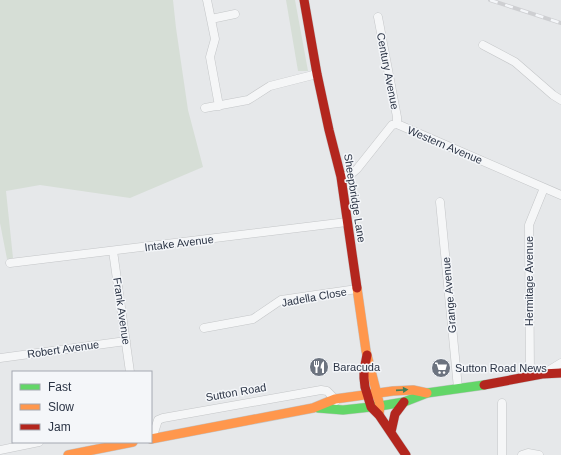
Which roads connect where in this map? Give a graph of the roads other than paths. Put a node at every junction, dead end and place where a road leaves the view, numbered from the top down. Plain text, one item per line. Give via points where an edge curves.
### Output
1 (207, 0) edge
2 (304, 0) edge
3 (235, 14) dead end
4 (378, 17) dead end
5 (211, 19) junction
6 (483, 45) dead end
7 (317, 74) junction
8 (561, 100) edge
9 (219, 106) junction
10 (205, 108) dead end
11 (397, 124) junction
12 (341, 178) junction
13 (544, 188) junction
14 (561, 195) edge
15 (440, 202) dead end
16 (346, 222) junction
17 (114, 251) junction
18 (10, 263) dead end
19 (357, 289) junction
20 (204, 328) dead end
21 (126, 341) junction
22 (367, 354) junction
23 (0, 358) edge
24 (561, 363) edge
25 (130, 371) edge
26 (561, 373) edge
27 (542, 374) junction
28 (530, 376) junction
29 (458, 388) junction
30 (377, 393) junction
31 (427, 393) junction
32 (367, 395) junction
33 (335, 399) junction
34 (404, 402) junction
35 (502, 403) dead end
36 (313, 408) junction
37 (377, 409) junction
38 (337, 410) junction
39 (391, 432) junction
40 (152, 436) edge
41 (152, 439) edge
42 (34, 443) edge
43 (122, 443) edge
44 (0, 450) edge
45 (68, 455) edge
46 (406, 455) edge
47 (502, 455) edge
48 (522, 455) edge
49 (538, 455) edge

1 - 5 street
2 - 7 main road, Sheepbridge Lane
3 - 5 street
4 - 11 street, Century Avenue
5 - 9 street via 215,39 210,57
6 - 8 street via 515,62
7 - 9 street via 270,86 248,100
7 - 12 main road, Sheepbridge Lane
9 - 10 street
11 - 12 street, Western Avenue via 392,125 357,169
11 - 13 street, Western Avenue
12 - 16 main road, Sheepbridge Lane
13 - 14 street, Western Avenue
13 - 28 street, Hermitage Avenue via 529,225
15 - 29 street, Grange Avenue
16 - 17 street, Intake Avenue
16 - 19 main road, Sheepbridge Lane
17 - 18 street, Intake Avenue
17 - 21 street, Frank Avenue
19 - 20 street, Jadella Close via 281,300 253,319
19 - 22 main road, Sheepbridge Lane
21 - 23 street, Robert Avenue
21 - 25 street, Frank Avenue
22 - 30 main road, Sheepbridge Lane
22 - 32 main road, Sheepbridge Lane via 364,370
24 - 27 street
26 - 27 main road, Sutton Road
27 - 28 main road, Sutton Road
28 - 29 main road, Sutton Road
29 - 31 main road, Sutton Road
30 -> 31 main road, Sutton Road via 414,390
30 - 32 main road, Sutton Road
30 - 37 main road, Sheepbridge Lane
31 - 34 main road, Sutton Road
32 - 33 main road, Sutton Road
32 - 37 main road, Sheepbridge Lane
33 - 36 main road, Sutton Road
33 - 38 street
33 - 40 street, Sutton Road via 327,391 321,390 163,418 158,420
34 - 37 main road, Sutton Road
34 - 39 main road via 395,414
35 - 47 street
36 - 38 main road, Sutton Road
36 - 41 main road, Sutton Road
37 - 38 main road, Sutton Road
37 - 39 main road
39 - 46 main road
42 - 44 street
43 - 45 main road
48 - 49 street

